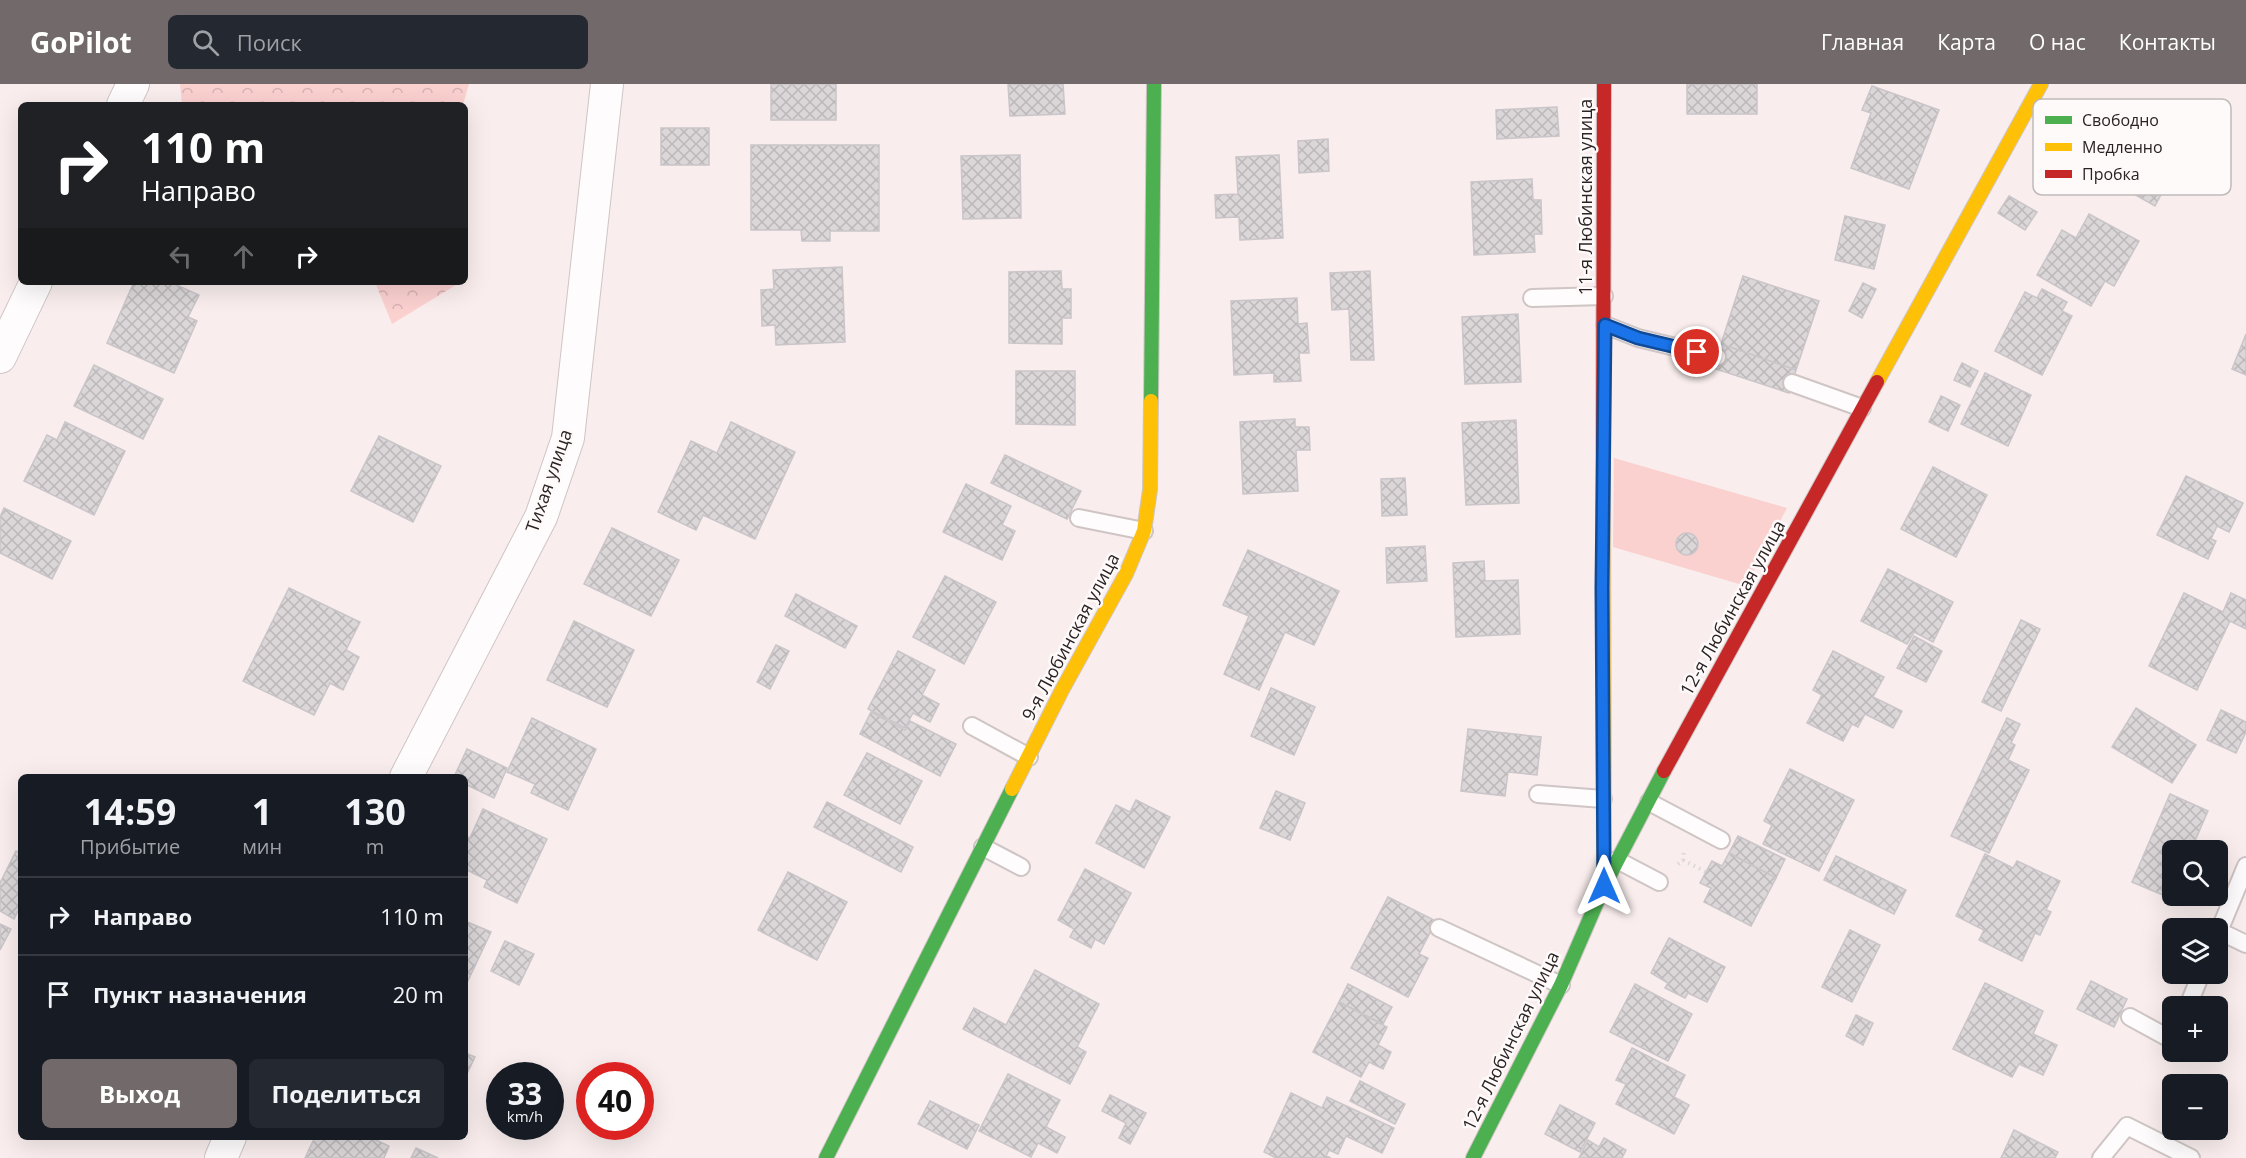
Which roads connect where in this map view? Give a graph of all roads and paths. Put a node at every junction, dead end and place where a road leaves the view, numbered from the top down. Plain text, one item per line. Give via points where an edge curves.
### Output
1 (133, 84) edge
2 (607, 84) edge
3 (1154, 84) edge
4 (1604, 84) edge
5 (2041, 84) edge
6 (124, 102) edge
7 (35, 285) edge
8 (1604, 296) junction
9 (1532, 298) dead end
10 (1605, 325) junction
11 (0, 357) edge
12 (1717, 357) dead end
13 (1792, 383) dead end
14 (1862, 408) junction
15 (1079, 518) dead end
16 (1144, 531) junction
17 (972, 726) dead end
18 (1029, 757) junction
19 (408, 774) edge
20 (1538, 794) dead end
21 (1603, 799) junction
22 (1649, 802) junction
23 (1721, 840) dead end
24 (983, 847) junction
25 (1617, 860) junction
26 (1683, 860) dead end
27 (2246, 866) edge
28 (1022, 867) dead end
29 (1706, 872) dead end
30 (1659, 882) dead end
31 (1604, 886) junction
32 (2224, 918) edge
33 (1439, 928) dead end
34 (2228, 937) edge
35 (2246, 944) edge
36 (1561, 985) junction
37 (2130, 1017) dead end
38 (2162, 1035) edge
39 (229, 1140) edge
40 (221, 1158) edge
41 (826, 1158) edge
42 (1473, 1158) edge
43 (2101, 1158) edge
44 (2191, 1158) edge

1 - 6 street
2 - 19 street, Тихая улица via 568,438 541,517
3 - 16 street, 9-я Любинская улица via 1150,490
4 - 8 street, 11-я Любинская улица
5 - 14 street, 12-я Любинская улица
7 - 11 street
8 - 9 lane
8 - 10 street, 11-я Любинская улица
10 - 12 lane via 1638,338
10 - 21 street, 11-я Любинская улица
13 - 14 lane
14 - 22 street, 12-я Любинская улица
15 - 16 lane
16 - 18 street, 9-я Любинская улица via 1126,574
17 - 18 lane
18 - 24 street, 9-я Любинская улица
20 - 21 lane
21 - 31 street, 11-я Любинская улица
22 - 23 lane
22 - 25 street, 12-я Любинская улица
24 - 28 lane
24 - 41 street, 9-я Любинская улица
25 - 30 lane
25 - 31 street, 12-я Любинская улица
26 - 29 path
27 - 32 lane
31 - 36 street, 12-я Любинская улица
33 - 36 lane
34 - 35 lane
36 - 42 street, 12-я Любинская улица
37 - 38 lane
39 - 40 street
43 - 44 lane via 2127,1126

